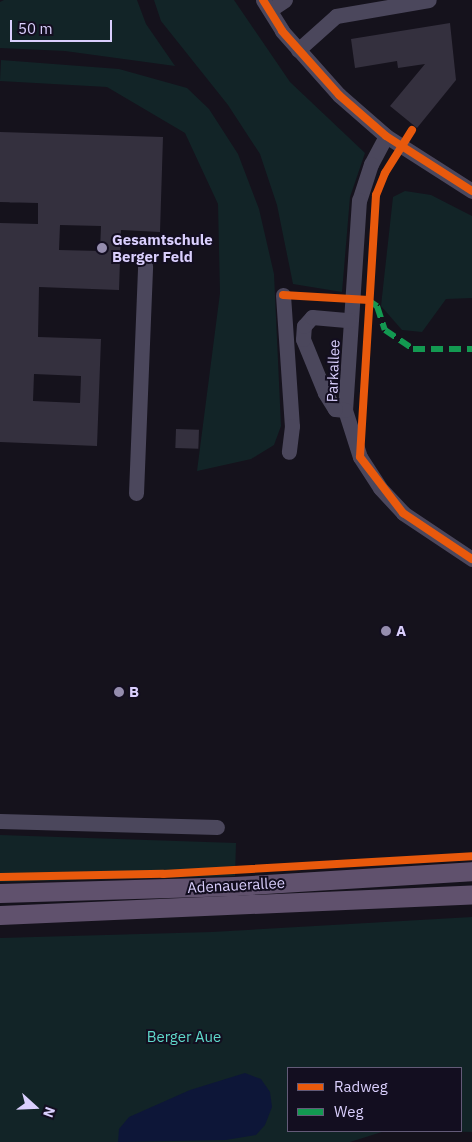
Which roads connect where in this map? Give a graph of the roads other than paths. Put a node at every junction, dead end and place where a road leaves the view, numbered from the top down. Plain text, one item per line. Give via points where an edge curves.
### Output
1 (285, 0) edge
2 (430, 0) edge
3 (266, 5) edge
4 (408, 15) dead end
5 (336, 16) junction
6 (298, 50) junction
7 (386, 136) junction
8 (472, 191) edge
9 (145, 266) dead end
10 (283, 295) dead end
11 (349, 320) junction
12 (345, 410) junction
13 (289, 452) dead end
14 (136, 492) dead end
15 (472, 559) edge
16 (0, 821) edge
17 (217, 827) dead end
18 (472, 870) edge
19 (0, 893) edge
20 (472, 894) edge
21 (0, 915) edge

1 - 3 street
2 - 5 street
3 - 6 street
4 - 5 street via 354,22
5 - 6 street
6 - 7 street via 339,95
7 - 8 street
7 - 11 street, Parkallee via 371,164 359,200
9 - 14 street
10 - 13 street via 292,426
11 - 12 street, Parkallee
11 - 12 street via 312,317 304,326 303,339 325,393 335,409
12 - 15 street, Parkallee via 360,457 380,488 403,513
16 - 17 street
18 - 19 main road, Adenauerallee via 235,886
20 - 21 main road, Adenauerallee

